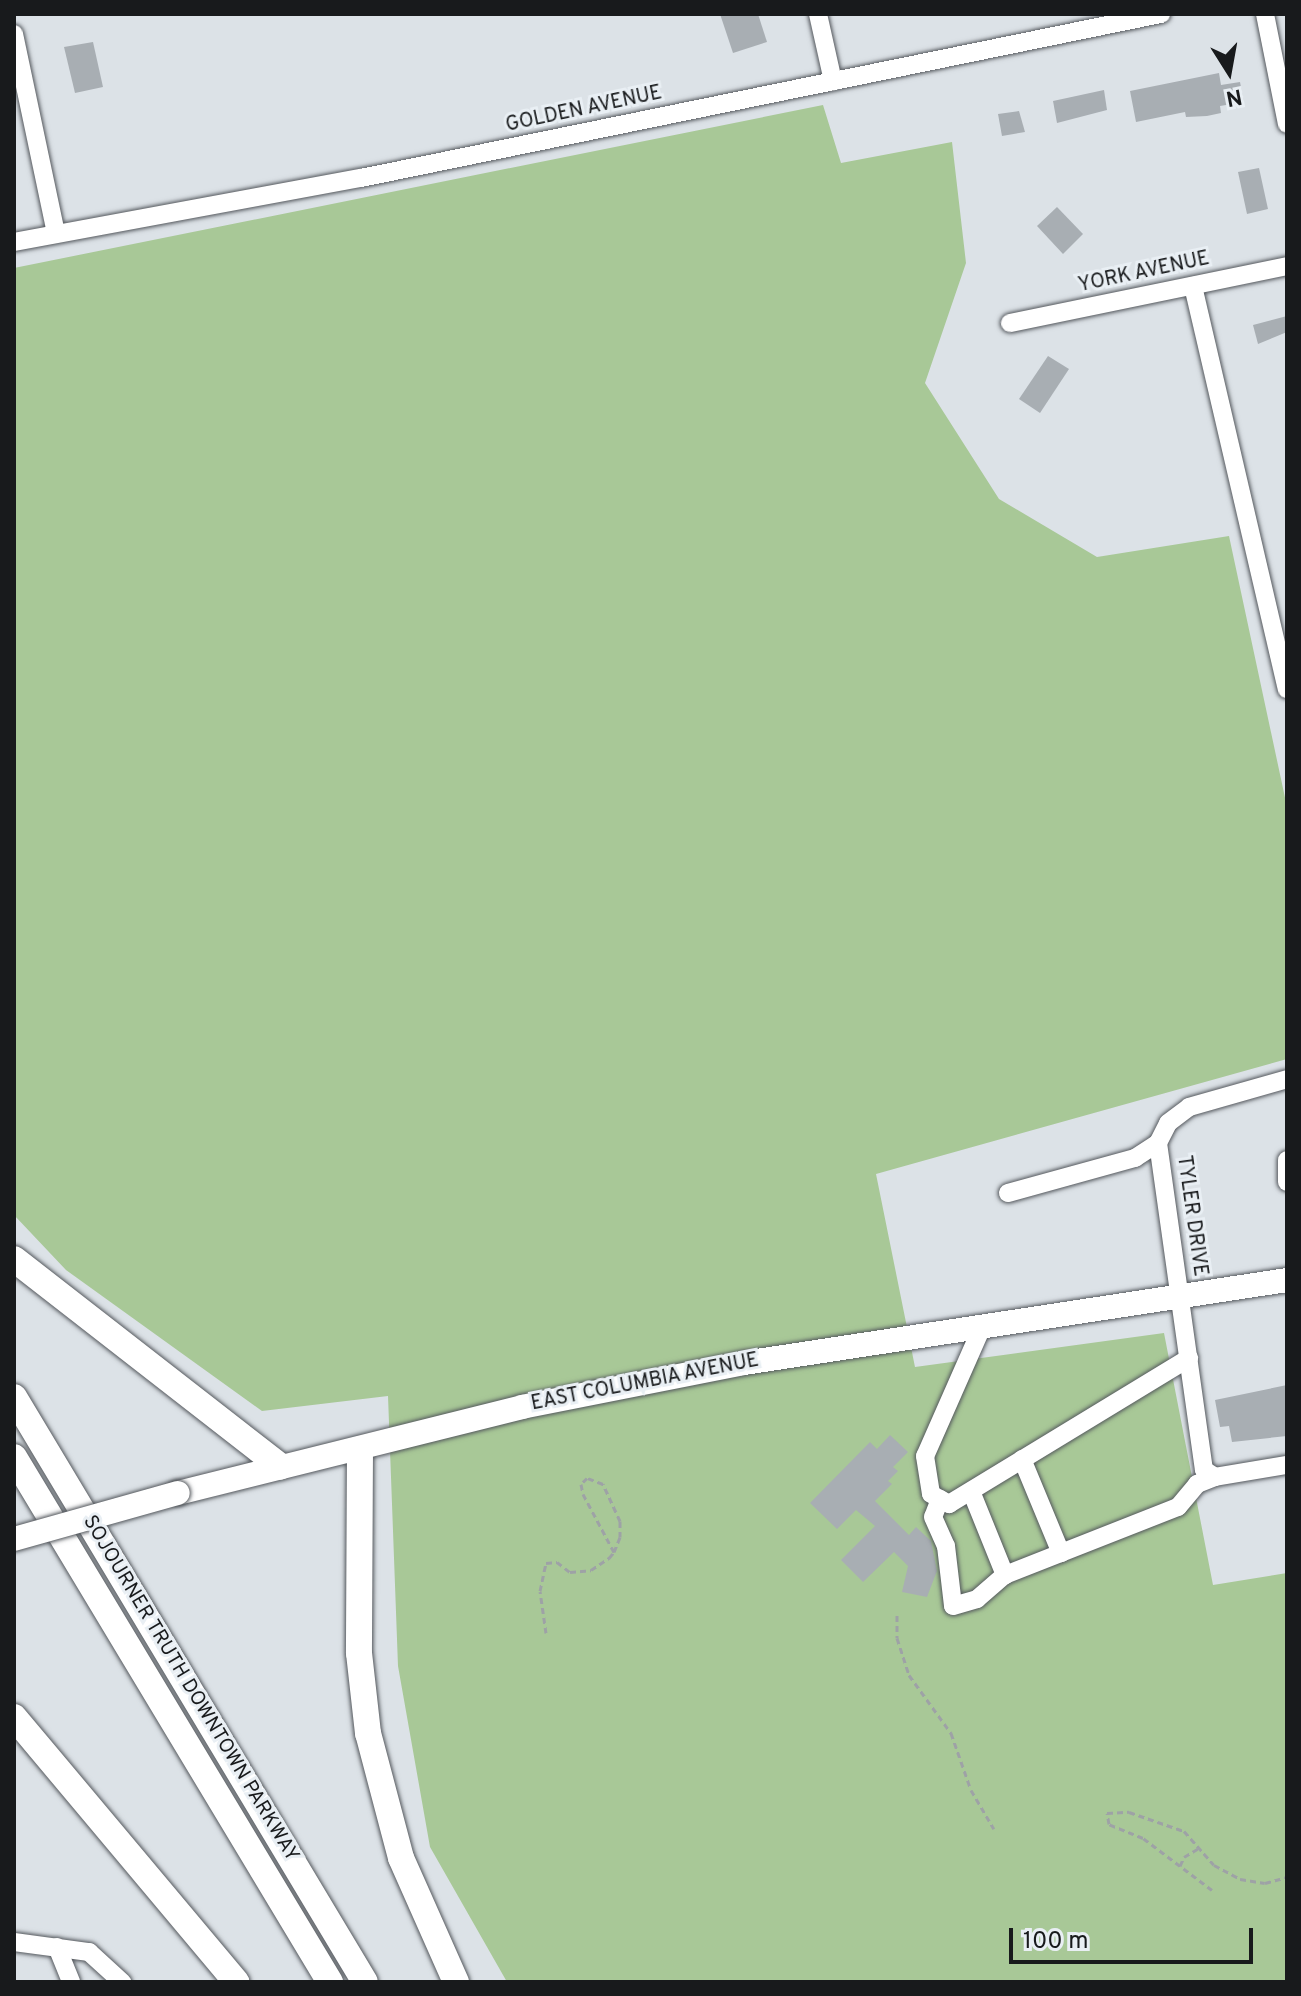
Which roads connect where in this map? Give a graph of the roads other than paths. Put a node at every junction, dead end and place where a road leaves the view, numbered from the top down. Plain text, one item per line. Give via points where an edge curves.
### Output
1 (818, 14) edge
2 (1161, 14) edge
3 (1265, 14) edge
4 (14, 34) edge
5 (833, 81) junction
6 (1287, 124) edge
7 (56, 234) junction
8 (14, 242) edge
9 (1287, 266) edge
10 (1193, 286) junction
11 (1010, 323) dead end
12 (1287, 689) edge
13 (1287, 1079) edge
14 (1158, 1143) junction
15 (1287, 1160) edge
16 (1287, 1182) edge
17 (1008, 1193) dead end
18 (14, 1259) edge
19 (1287, 1280) edge
20 (1181, 1296) junction
21 (982, 1327) junction
22 (1189, 1358) junction
23 (14, 1397) edge
24 (360, 1450) junction
25 (14, 1457) edge
26 (1022, 1459) junction
27 (1287, 1465) edge
28 (281, 1467) junction
29 (1215, 1477) junction
30 (971, 1491) junction
31 (940, 1499) junction
32 (14, 1539) edge
33 (1061, 1553) junction
34 (1005, 1575) junction
35 (14, 1717) edge
36 (14, 1942) edge
37 (65, 1948) junction
38 (71, 1982) edge
39 (122, 1982) edge
40 (236, 1982) edge
41 (330, 1982) edge
42 (365, 1982) edge
43 (456, 1982) edge

1 - 5 street
2 - 5 street, GOLDEN AVENUE
3 - 6 street
4 - 7 street
5 - 7 street, GOLDEN AVENUE
7 - 8 street, GOLDEN AVENUE
9 - 10 street, YORK AVENUE
10 - 11 street, YORK AVENUE
10 - 12 street
13 - 14 street via 1189,1107 1168,1123
14 - 17 street via 1135,1158
14 - 20 street, TYLER DRIVE
15 - 16 street
18 - 28 highway
19 - 20 main road, EAST COLUMBIA AVENUE
20 - 21 main road, EAST COLUMBIA AVENUE
20 - 22 street, TYLER DRIVE
21 - 24 main road, EAST COLUMBIA AVENUE via 744,1363 522,1407
21 - 31 street via 925,1456 931,1494
22 - 26 street
22 - 29 street, TYLER DRIVE via 1204,1470
23 - 42 highway, SOJOURNER TRUTH DOWNTOWN PARKWAY
24 - 28 main road, EAST COLUMBIA AVENUE
24 - 43 highway via 359,1653 368,1733 401,1858
25 - 41 highway, SOJOURNER TRUTH DOWNTOWN PARKWAY
26 - 30 street
26 - 33 street
27 - 29 street
28 - 32 main road, EAST COLUMBIA AVENUE, bridge
29 - 33 street via 1197,1484 1178,1507
30 - 31 street via 949,1504
30 - 34 street
31 - 34 street via 933,1517 946,1546 953,1606 977,1599
33 - 34 street
35 - 40 highway
36 - 37 street
37 - 38 street
37 - 39 street via 97,1957

